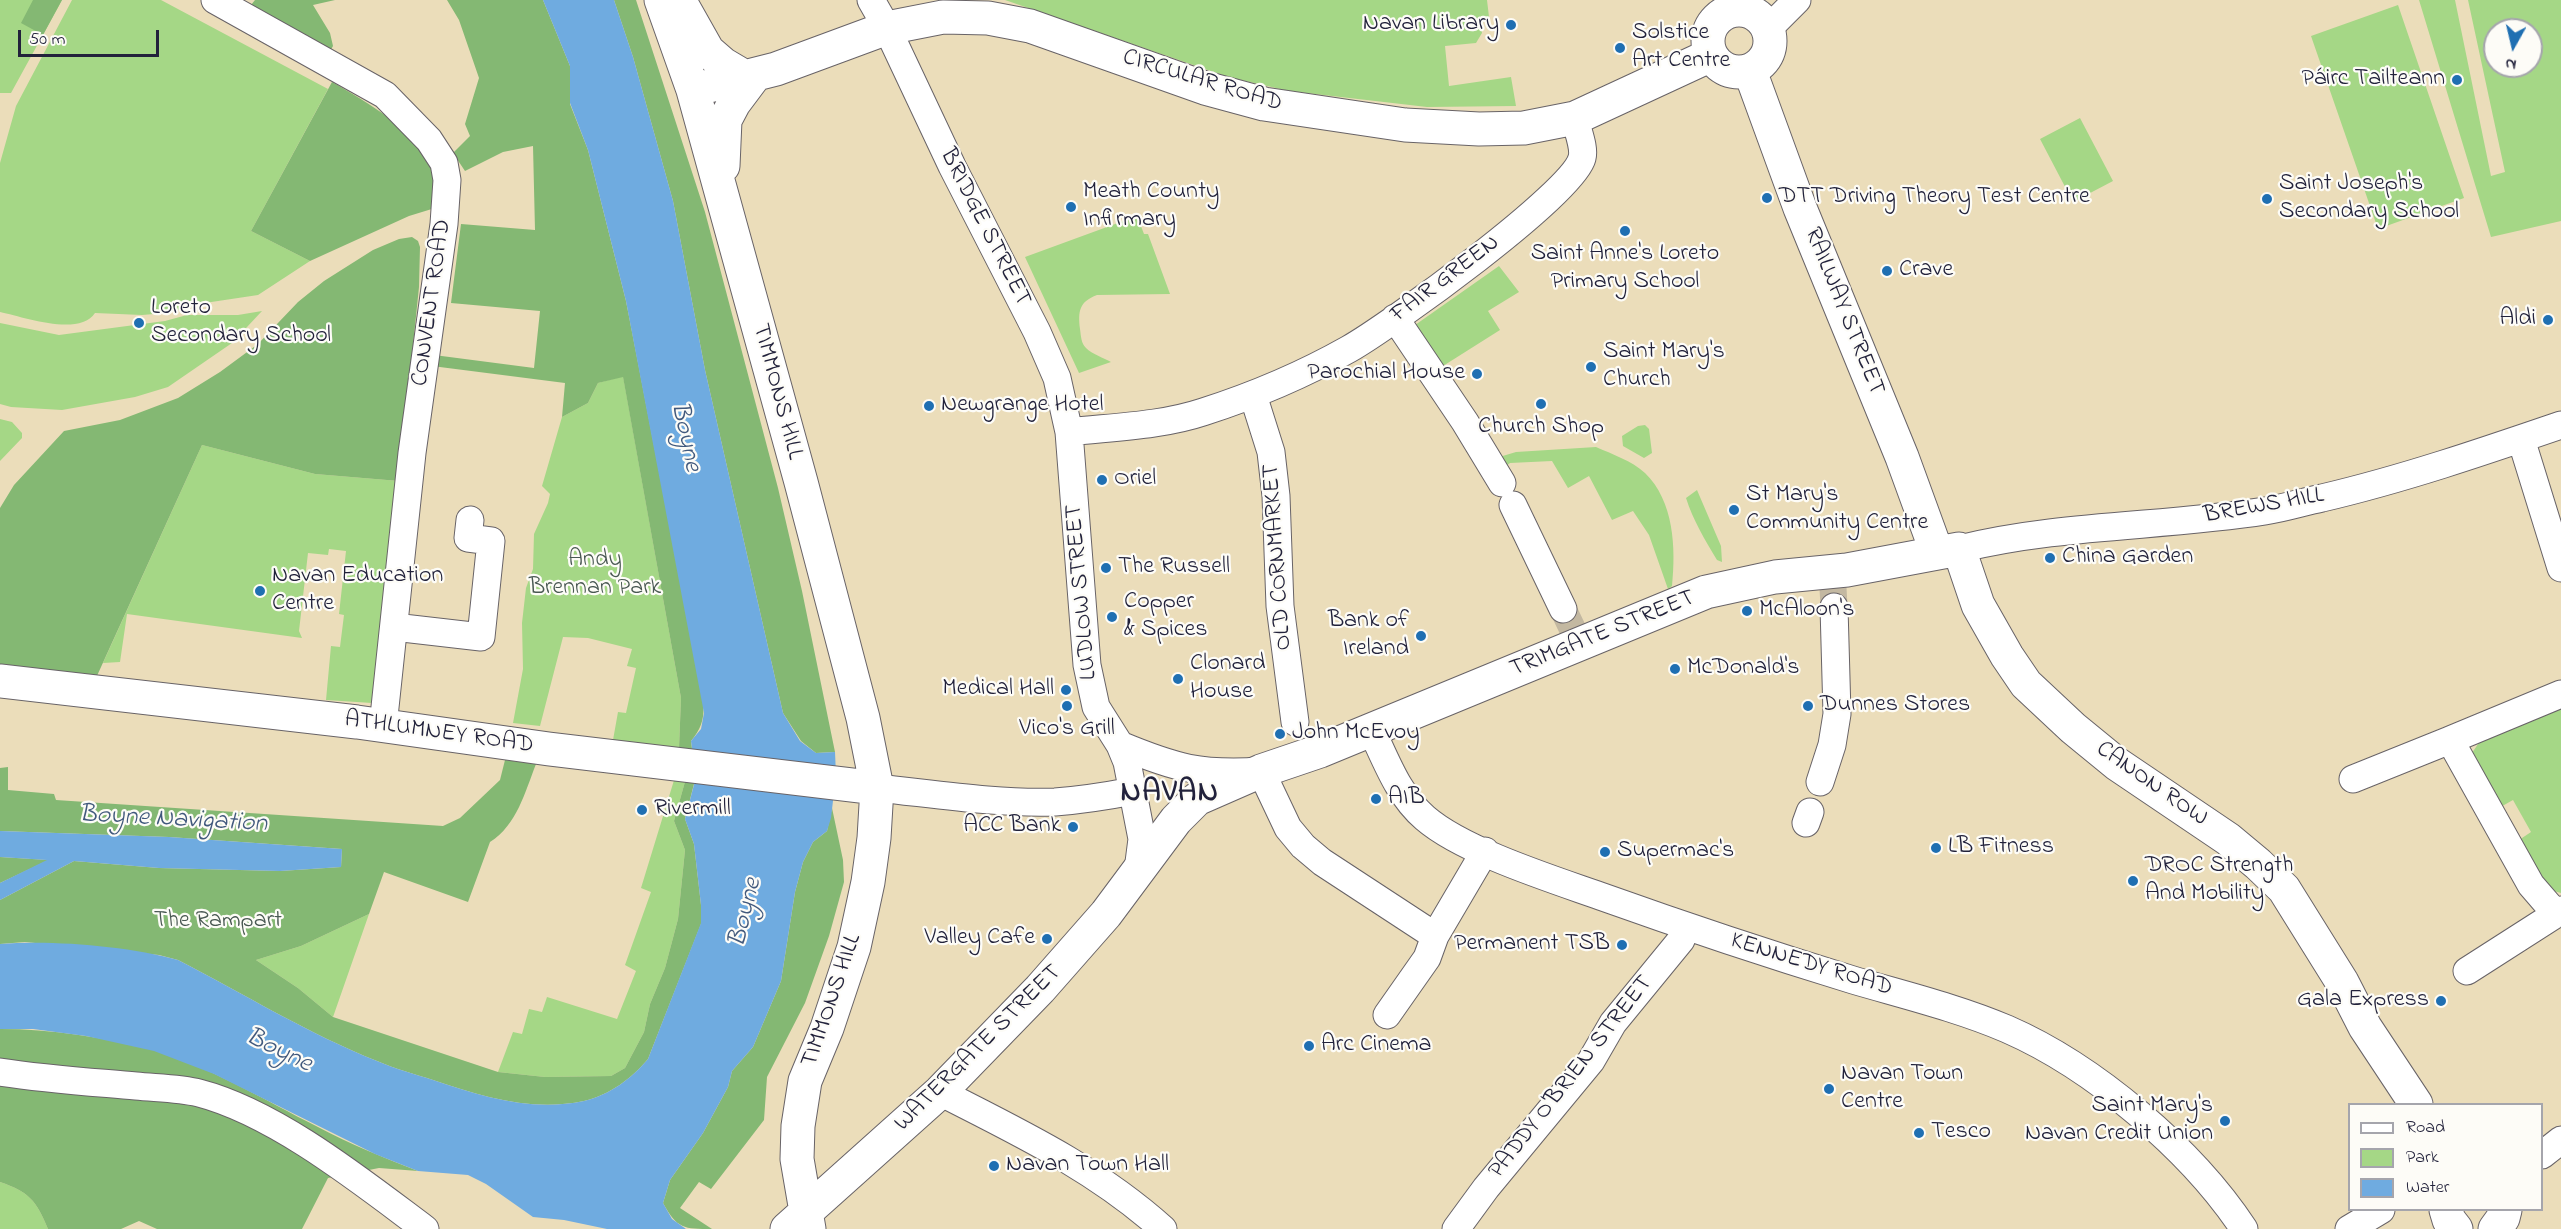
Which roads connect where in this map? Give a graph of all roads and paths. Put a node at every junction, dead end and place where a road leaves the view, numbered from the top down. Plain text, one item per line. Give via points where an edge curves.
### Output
1 (215, 0) edge
2 (661, 0) edge
3 (677, 0) edge
4 (1797, 0) edge
5 (1732, 5) edge
6 (879, 14) edge
7 (1767, 29) junction
8 (1711, 55) junction
9 (1750, 71) junction
10 (750, 76) junction
11 (693, 90) junction
12 (1575, 118) junction
13 (720, 187) junction
14 (1395, 318) junction
15 (1253, 395) junction
16 (2561, 425) edge
17 (1069, 432) junction
18 (2521, 439) junction
19 (470, 520) dead end
20 (1948, 551) junction
21 (2561, 568) edge
22 (1832, 589) junction
23 (394, 627) junction
24 (1572, 628) junction
25 (0, 681) edge
26 (2561, 694) edge
27 (383, 726) junction
28 (1371, 729) junction
29 (2450, 740) junction
30 (1299, 741) junction
31 (1120, 745) junction
32 (1261, 771) junction
33 (2353, 779) dead end
34 (1820, 782) dead end
35 (877, 788) junction
36 (1132, 791) junction
37 (1485, 851) junction
38 (1138, 870) junction
39 (2559, 912) edge
40 (1686, 927) junction
41 (1435, 936) junction
42 (2467, 971) dead end
43 (1387, 1015) dead end
44 (0, 1072) edge
45 (940, 1092) junction
46 (2415, 1103) edge
47 (2561, 1140) edge
48 (2543, 1154) edge
49 (2378, 1211) edge
50 (800, 1224) edge
51 (425, 1229) edge
52 (1163, 1229) edge
53 (1456, 1229) edge
54 (2244, 1229) edge
55 (2349, 1229) edge

1 - 23 street, CONVENT ROAD via 385,95 429,140 444,163 444,224 412,453
2 - 11 main road, TIMMONS HILL
3 - 10 main road via 708,51 723,64
4 - 7 street
5 - 7 main road via 1757,16
5 - 8 main road via 1711,28
6 - 10 main road, CIRCULAR ROAD via 776,69
6 - 12 main road, CIRCULAR ROAD via 988,18 1020,24 1236,98 1352,118 1479,129 1524,128
6 - 17 street, BRIDGE STREET via 1037,332 1057,378
7 - 9 main road via 1769,49
8 - 9 main road via 1723,68 1740,73
8 - 12 main road, CIRCULAR ROAD
9 - 20 main road, RAILWAY STREET via 1800,207 1902,457
10 - 11 main road, CIRCULAR ROAD
10 - 13 main road via 725,120
11 - 13 main road, TIMMONS HILL
12 - 14 street, FAIR GREEN via 1582,153 1576,172 1509,233
13 - 35 main road, TIMMONS HILL via 863,718
14 - 15 street, FAIR GREEN via 1349,349
14 - 24 street via 1465,422 1507,494
15 - 17 street, FAIR GREEN via 1200,413
15 - 30 street, OLD CORNMARKET via 1271,452 1280,606
16 - 18 street, BREWS HILL
17 - 31 street, LUDLOW STREET via 1087,665 1096,707
18 - 20 street, BREWS HILL via 2358,489 2266,511 2028,535
18 - 21 street
19 - 23 street via 468,538 491,541 481,637
20 - 22 main road, TRIMGATE STREET
20 - 46 main road, CANON ROW via 2026,684 2118,764 2228,839 2284,889
22 - 24 main road, TRIMGATE STREET via 1775,577
22 - 34 street via 1837,714
23 - 27 street, CONVENT ROAD
24 - 28 main road, TRIMGATE STREET
25 - 27 main road, ATHLUMNEY ROAD
26 - 29 street
27 - 35 main road, ATHLUMNEY ROAD
28 - 30 main road, TRIMGATE STREET
28 - 37 street, KENNEDY ROAD via 1398,785 1414,808 1427,820
29 - 33 street
29 - 39 street via 2530,885
30 - 32 main road, TRIMGATE STREET
31 - 32 street via 1183,769
31 - 36 street, LUDLOW STREET
32 - 38 main road, WATERGATE STREET via 1197,799
32 - 41 street via 1287,828 1303,846
35 - 36 street via 1053,802
35 - 50 main road, TIMMONS HILL via 868,882 854,947 806,1081 798,1126
36 - 38 street, LUDLOW STREET via 1142,839
37 - 40 street, KENNEDY ROAD
37 - 41 street
38 - 45 main road, WATERGATE STREET via 1106,914 1040,989
39 - 42 street
40 - 53 street, PADDY O'BRIEN STREET via 1681,940 1613,1023 1591,1061
40 - 54 street, KENNEDY ROAD via 1939,1006 2037,1044 2116,1096 2160,1133 2223,1197
41 - 43 street via 1427,958
44 - 51 street via 198,1092 229,1103 343,1168
45 - 50 main road, WATERGATE STREET
45 - 52 street via 1104,1180
47 - 48 street
49 - 55 street

